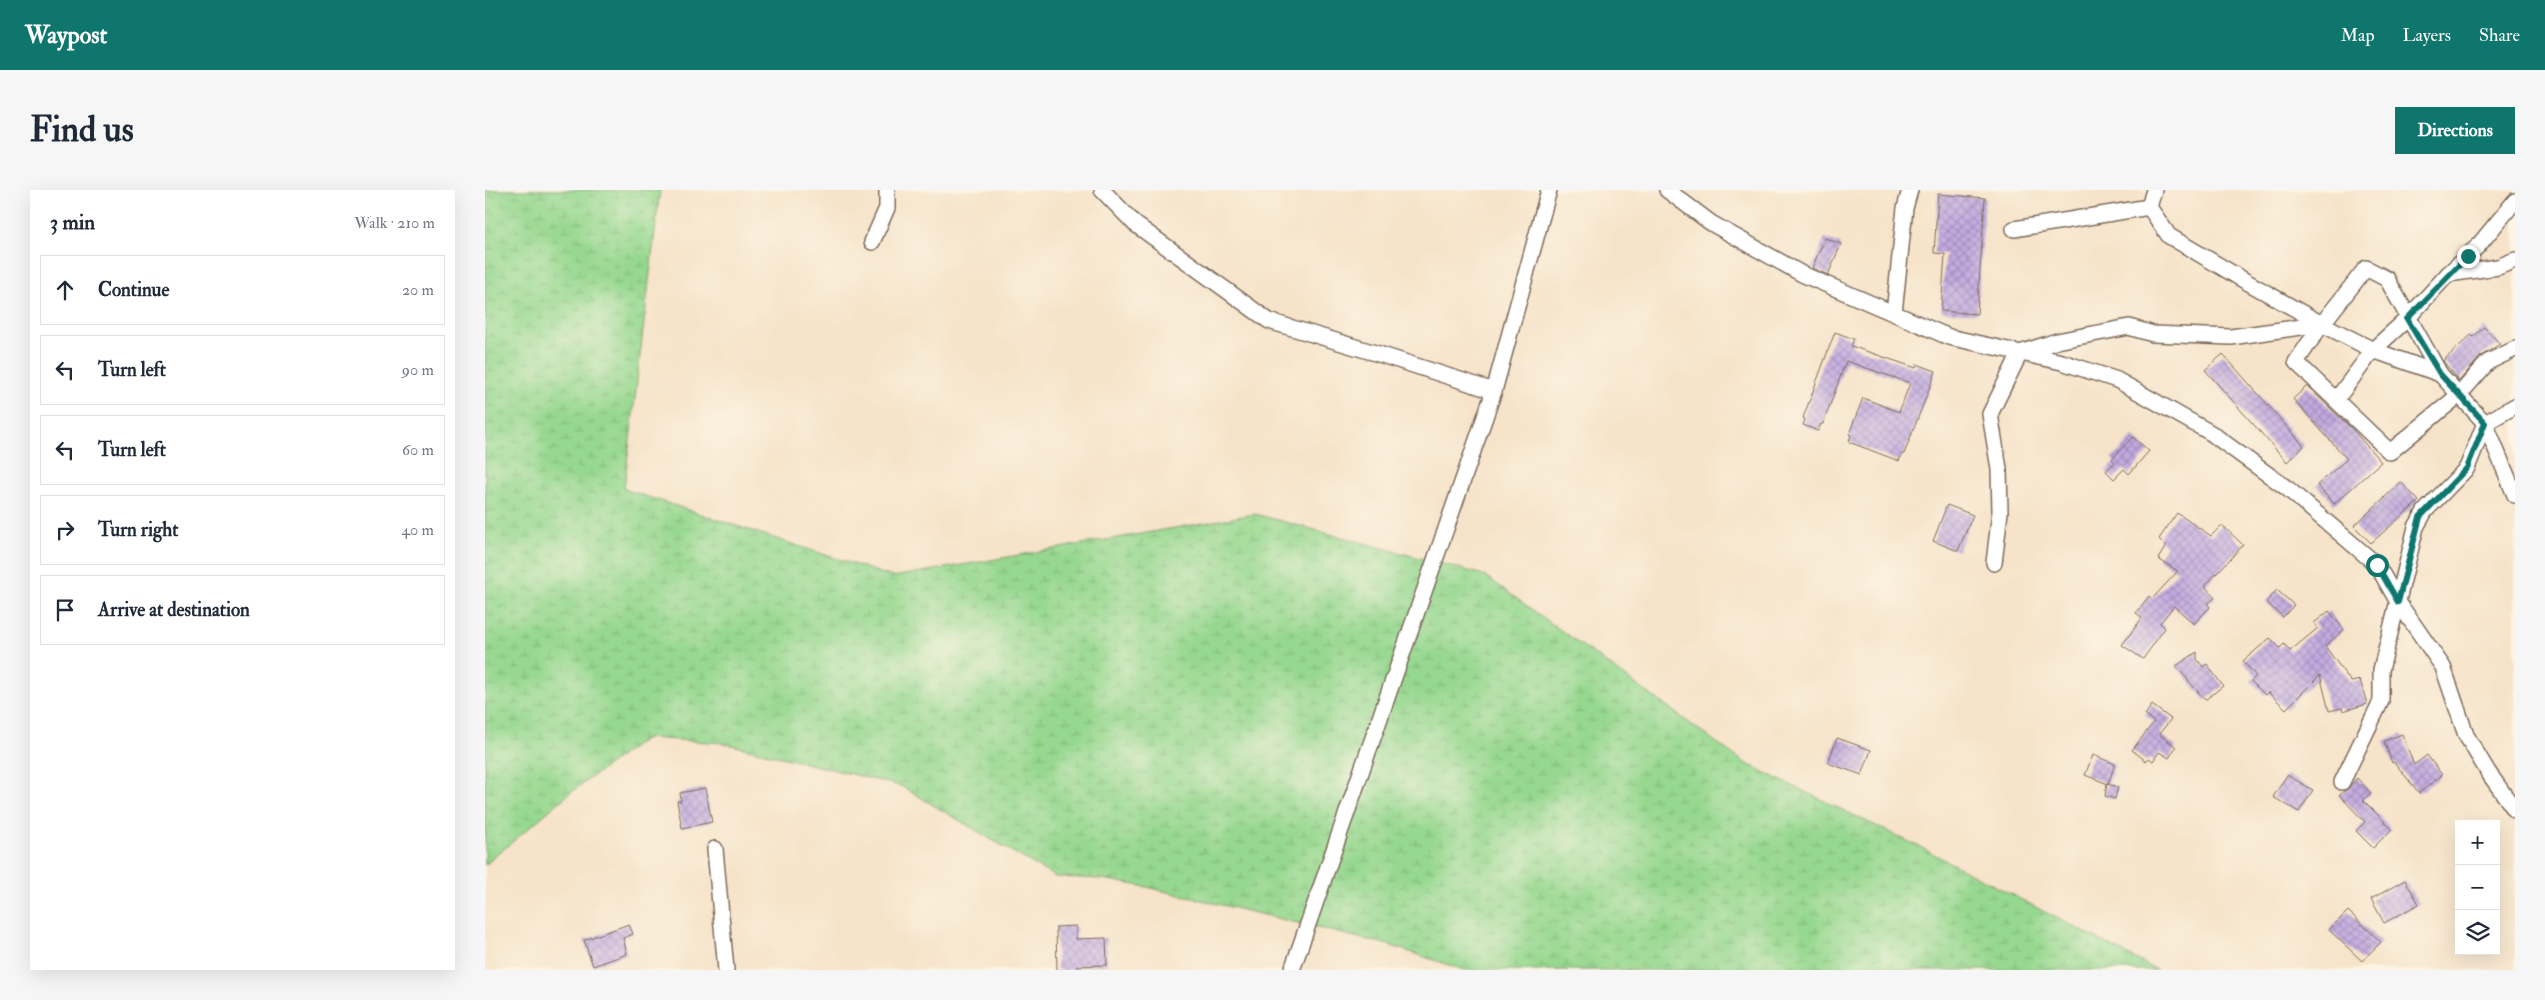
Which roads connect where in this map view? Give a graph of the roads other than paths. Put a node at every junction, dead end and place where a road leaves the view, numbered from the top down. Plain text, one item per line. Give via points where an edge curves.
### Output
1 (887, 190) edge
2 (1102, 190) edge
3 (1549, 190) edge
4 (1667, 190) edge
5 (1910, 190) edge
6 (2154, 190) edge
7 (2515, 201) edge
8 (2149, 207) junction
9 (2014, 229) dead end
10 (872, 242) dead end
11 (2515, 260) edge
12 (2448, 274) junction
13 (1894, 313) junction
14 (2407, 319) junction
15 (2322, 324) junction
16 (2515, 349) edge
17 (2373, 350) junction
18 (2020, 352) junction
19 (2440, 374) junction
20 (1494, 391) junction
21 (2459, 395) junction
22 (2336, 400) junction
23 (2515, 406) edge
24 (2485, 423) junction
25 (2515, 495) edge
26 (1994, 563) dead end
27 (2398, 602) junction
28 (2342, 782) dead end
29 (2515, 810) edge
30 (715, 849) dead end
31 (726, 970) edge
32 (1292, 970) edge

1 - 10 street via 887,208
2 - 20 street via 1135,224 1269,322
3 - 20 street
4 - 13 street via 1711,223 1802,274
5 - 13 street via 1905,208
6 - 8 street
7 - 12 street via 2479,246
8 - 9 street
8 - 15 street via 2169,236
11 - 12 street via 2498,267
12 - 14 street
13 - 18 street via 1949,337
14 - 15 street via 2387,279 2366,268
14 - 17 street
14 - 19 street
15 - 17 street
15 - 18 street via 2231,337 2153,334 2129,327
15 - 22 street via 2296,362
16 - 21 street via 2488,362
17 - 19 street
17 - 22 street
18 - 26 street via 1990,414 1999,469 2000,512
18 - 27 street via 2071,364 2117,380 2211,433 2288,489 2377,565
19 - 21 street
20 - 32 street
21 - 22 street via 2390,452
21 - 24 street
23 - 24 street
24 - 25 street
24 - 27 street via 2467,468 2420,517
27 - 28 street via 2381,670 2381,701
27 - 29 street via 2443,667 2466,735
30 - 31 street

